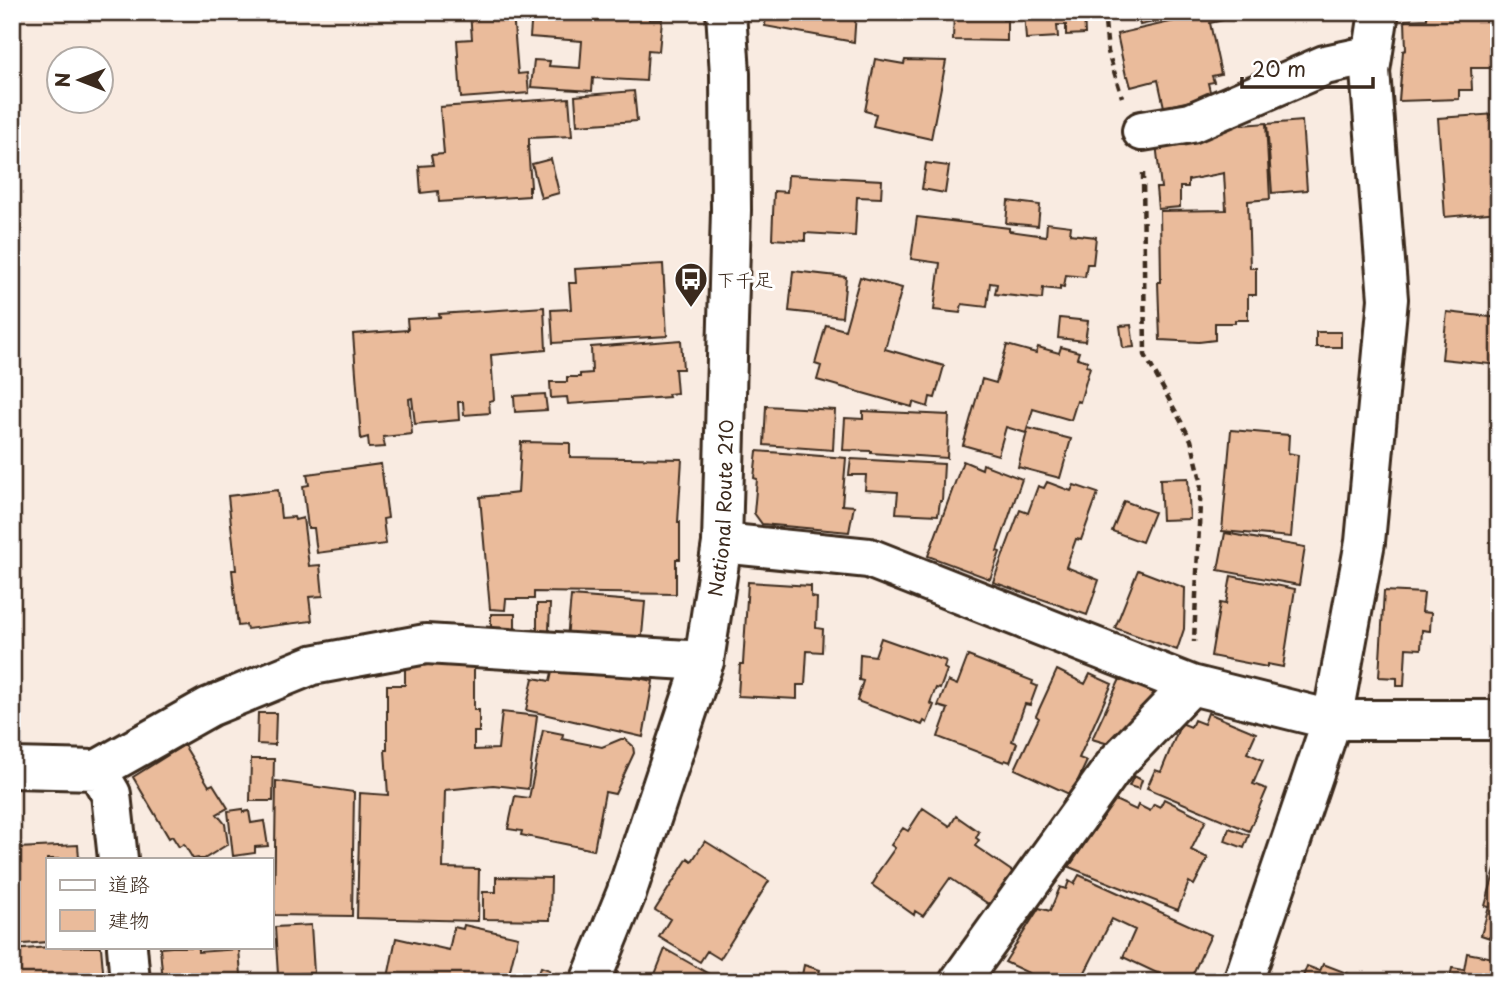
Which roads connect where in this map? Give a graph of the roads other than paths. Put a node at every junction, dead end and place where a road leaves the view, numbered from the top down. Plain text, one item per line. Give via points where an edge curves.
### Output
1 (726, 12) edge
2 (1379, 12) edge
3 (1373, 55) junction
4 (1142, 131) road end
5 (722, 544) junction
6 (704, 661) junction
7 (1191, 685) junction
8 (1332, 720) junction
9 (1499, 720) edge
10 (12, 768) edge
11 (97, 770) junction
12 (118, 858) edge
13 (127, 948) edge
14 (130, 982) edge
15 (590, 982) edge
16 (959, 982) edge
17 (1243, 982) edge

1 - 5 main road, National Route 210 via 731,210
2 - 3 main road
3 - 4 main road via 1325,65 1191,123
3 - 8 main road via 1370,71 1388,299 1365,542
5 - 6 main road, National Route 210
5 - 7 main road via 869,558
6 - 11 main road via 426,644 312,665 208,707
6 - 15 main road, National Route 210 via 626,894
7 - 8 main road
7 - 16 main road via 1118,762
8 - 9 main road
8 - 17 main road
10 - 11 main road
11 - 12 main road via 111,794
13 - 14 main road

